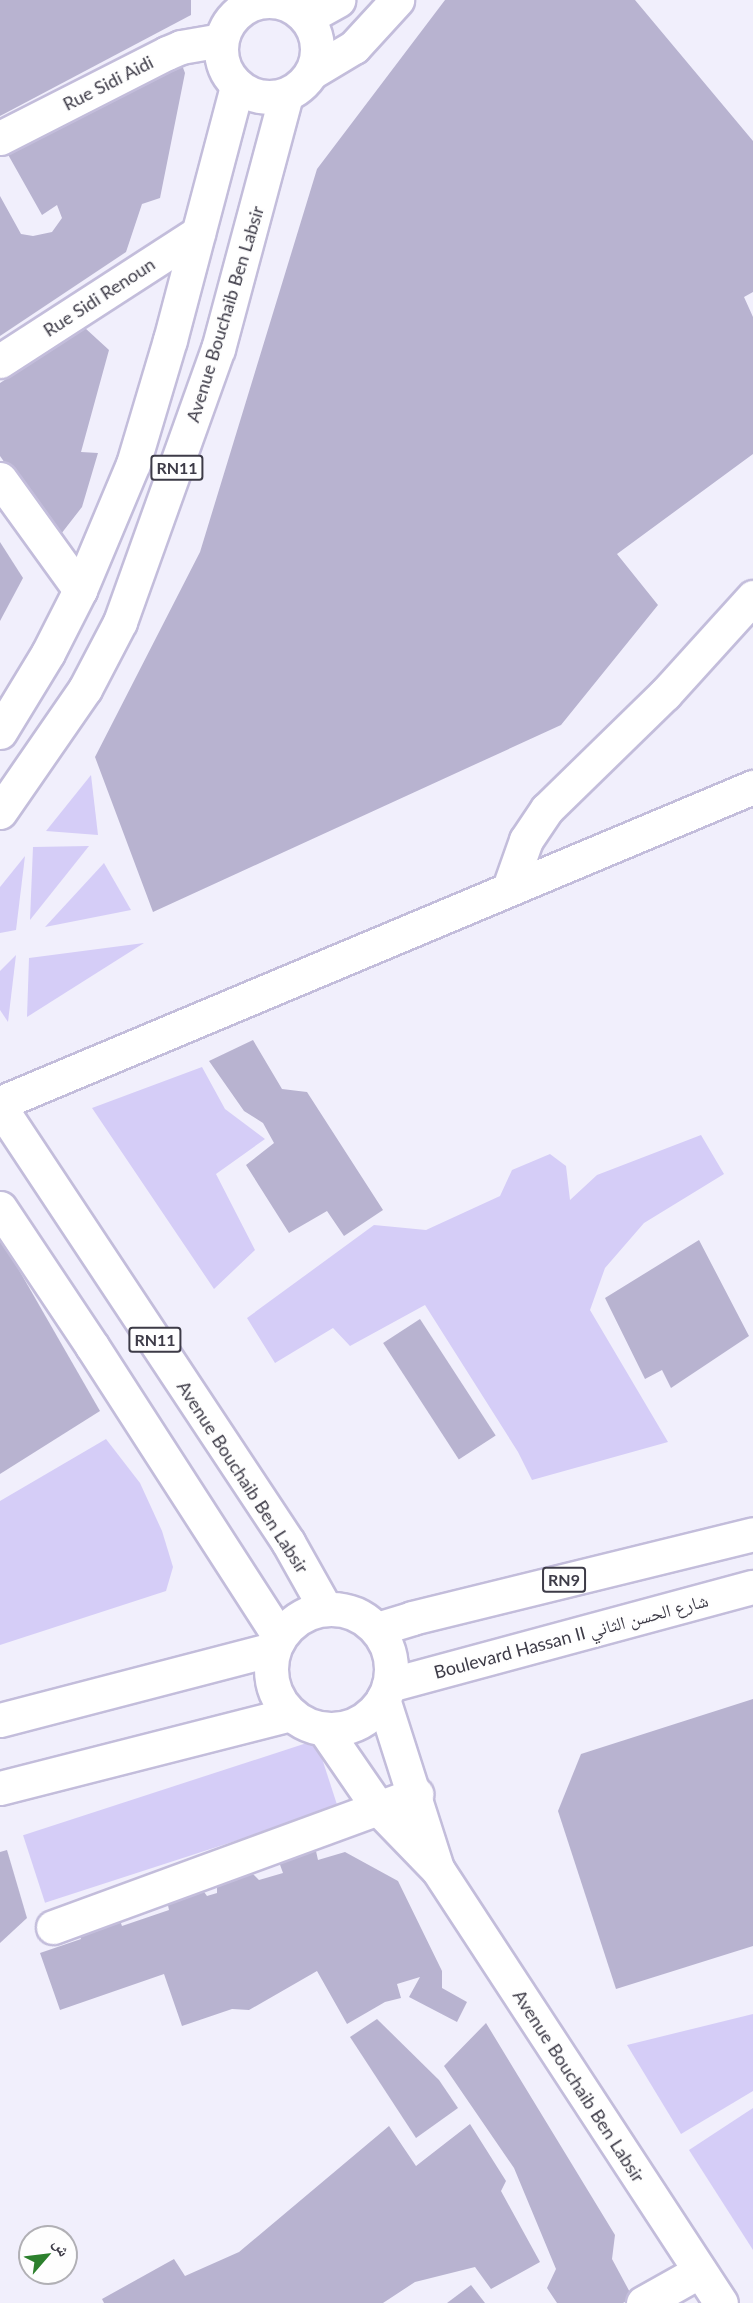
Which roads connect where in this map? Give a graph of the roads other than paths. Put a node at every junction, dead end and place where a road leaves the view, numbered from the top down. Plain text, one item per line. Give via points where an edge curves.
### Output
1 (338, 0) edge
2 (397, 0) edge
3 (288, 7) edge
4 (227, 20) edge
5 (312, 72) junction
6 (237, 86) junction
7 (286, 95) junction
8 (0, 138) edge
9 (198, 233) junction
10 (0, 361) edge
11 (0, 479) edge
12 (80, 590) junction
13 (751, 606) edge
14 (0, 732) edge
15 (753, 787) edge
16 (0, 812) edge
17 (510, 888) junction
18 (0, 1105) edge
19 (0, 1208) edge
20 (753, 1534) edge
21 (753, 1587) edge
22 (325, 1608) junction
23 (377, 1629) junction
24 (276, 1643) junction
25 (386, 1692) junction
26 (291, 1714) junction
27 (0, 1720) edge
28 (324, 1729) junction
29 (0, 1788) edge
30 (416, 1794) junction
31 (379, 1809) junction
32 (438, 1870) junction
33 (53, 1927) dead end
34 (700, 2271) junction
35 (643, 2303) edge
36 (721, 2303) edge

1 - 3 main road
2 - 5 main road via 354,47
3 - 4 main road via 252,3
3 - 5 main road via 317,44
4 - 6 main road via 220,50 225,70
4 - 8 main road, Rue Sidi Aidi
5 - 7 main road via 301,86
6 - 7 main road via 261,97
6 - 9 main road, RN11
7 - 16 main road, Avenue Bouchaib Ben Labsir / RN11 via 218,349 120,622 85,689
9 - 10 main road, Rue Sidi Renoun
9 - 12 main road, RN11 via 133,464
11 - 12 main road
12 - 14 main road, RN11 via 48,653
13 - 17 main road via 547,809 526,840
15 - 17 main road
17 - 18 main road
18 - 22 main road, Avenue Bouchaib Ben Labsir / RN11 via 288,1542
19 - 24 main road, RN11 via 92,1346
20 - 23 main road, RN9 via 412,1617
21 - 25 main road, Boulevard Hassan II شارع الحسن الثاني
22 - 23 main road via 354,1612
22 - 24 main road via 307,1612 291,1622
23 - 25 main road via 387,1646 391,1666
24 - 26 main road via 270,1666 272,1684 279,1701
24 - 27 main road
25 - 28 main road, Boulevard Hassan II شارع الحسن الثاني via 375,1710 352,1726
25 - 30 main road, Avenue Bouchaib Ben Labsir
26 - 28 main road
26 - 29 main road
28 - 31 main road, Avenue Bouchaib Ben Labsir
30 - 31 main road
30 - 32 main road, Avenue Bouchaib Ben Labsir
31 - 32 main road, Avenue Bouchaib Ben Labsir
31 - 33 main road
32 - 34 main road, Avenue Bouchaib Ben Labsir
34 - 35 main road
34 - 36 main road, Avenue Bouchaib Ben Labsir

